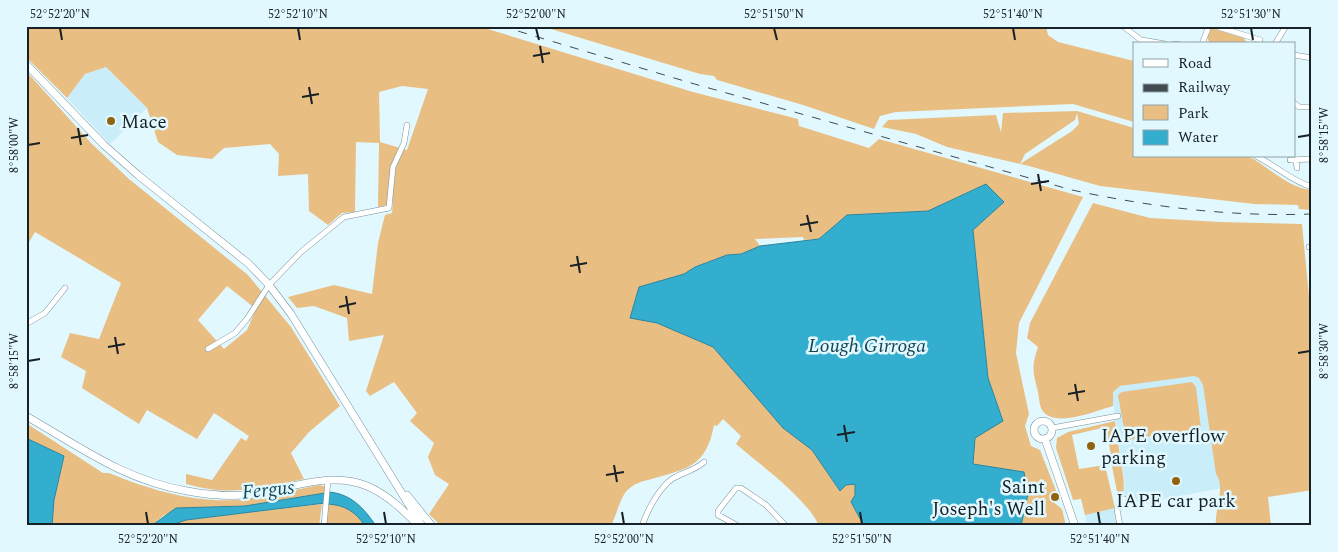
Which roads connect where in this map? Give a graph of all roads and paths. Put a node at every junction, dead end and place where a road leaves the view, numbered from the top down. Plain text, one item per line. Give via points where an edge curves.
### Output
1 (1123, 26) edge
2 (1209, 26) edge
3 (1215, 26) edge
4 (1286, 26) edge
5 (1252, 37) junction
6 (1139, 39) junction
7 (1260, 40) dead end
8 (1143, 42) edge
9 (1155, 42) edge
10 (1204, 42) edge
11 (1251, 42) edge
12 (1276, 42) edge
13 (1296, 55) edge
14 (1312, 58) edge
15 (26, 64) edge
16 (1296, 105) edge
17 (1312, 106) edge
18 (407, 125) dead end
19 (1260, 158) edge
20 (1312, 159) edge
21 (1297, 168) dead end
22 (1312, 187) edge
23 (269, 285) junction
24 (66, 288) dead end
25 (26, 324) edge
26 (208, 349) dead end
27 (26, 416) edge
28 (1118, 416) dead end
29 (1052, 428) junction
30 (1045, 439) junction
31 (704, 462) dead end
32 (328, 480) junction
33 (1124, 499) dead end
34 (407, 504) junction
35 (324, 526) edge
36 (418, 526) edge
37 (422, 526) edge
38 (432, 526) edge
39 (642, 526) edge
40 (738, 526) edge
41 (786, 526) edge
42 (1075, 526) edge
43 (1120, 526) edge

1 - 6 street
2 - 10 street
3 - 5 street
4 - 12 street
5 - 7 street
5 - 11 street
6 - 8 street
6 - 9 street
13 - 14 street
15 - 23 main road via 104,145
16 - 17 street
18 - 23 street via 404,143 393,167 389,208 344,217 301,252
19 - 22 street via 1300,184
20 - 21 street via 1293,160
23 - 26 street via 235,333
23 - 34 main road via 291,314
24 - 25 street via 46,313
27 - 32 main road via 121,472 178,490 237,495
28 - 29 street
29 - 30 main road via 1051,435
29 - 30 main road via 1045,421 1036,424 1035,434
30 - 42 main road
31 - 39 street via 695,470 672,479 646,515
32 - 34 main road via 366,486
32 - 35 street
33 - 43 street via 1117,509
34 - 36 main road
34 - 37 main road
34 - 38 main road
40 - 41 street via 718,515 736,488 766,505

